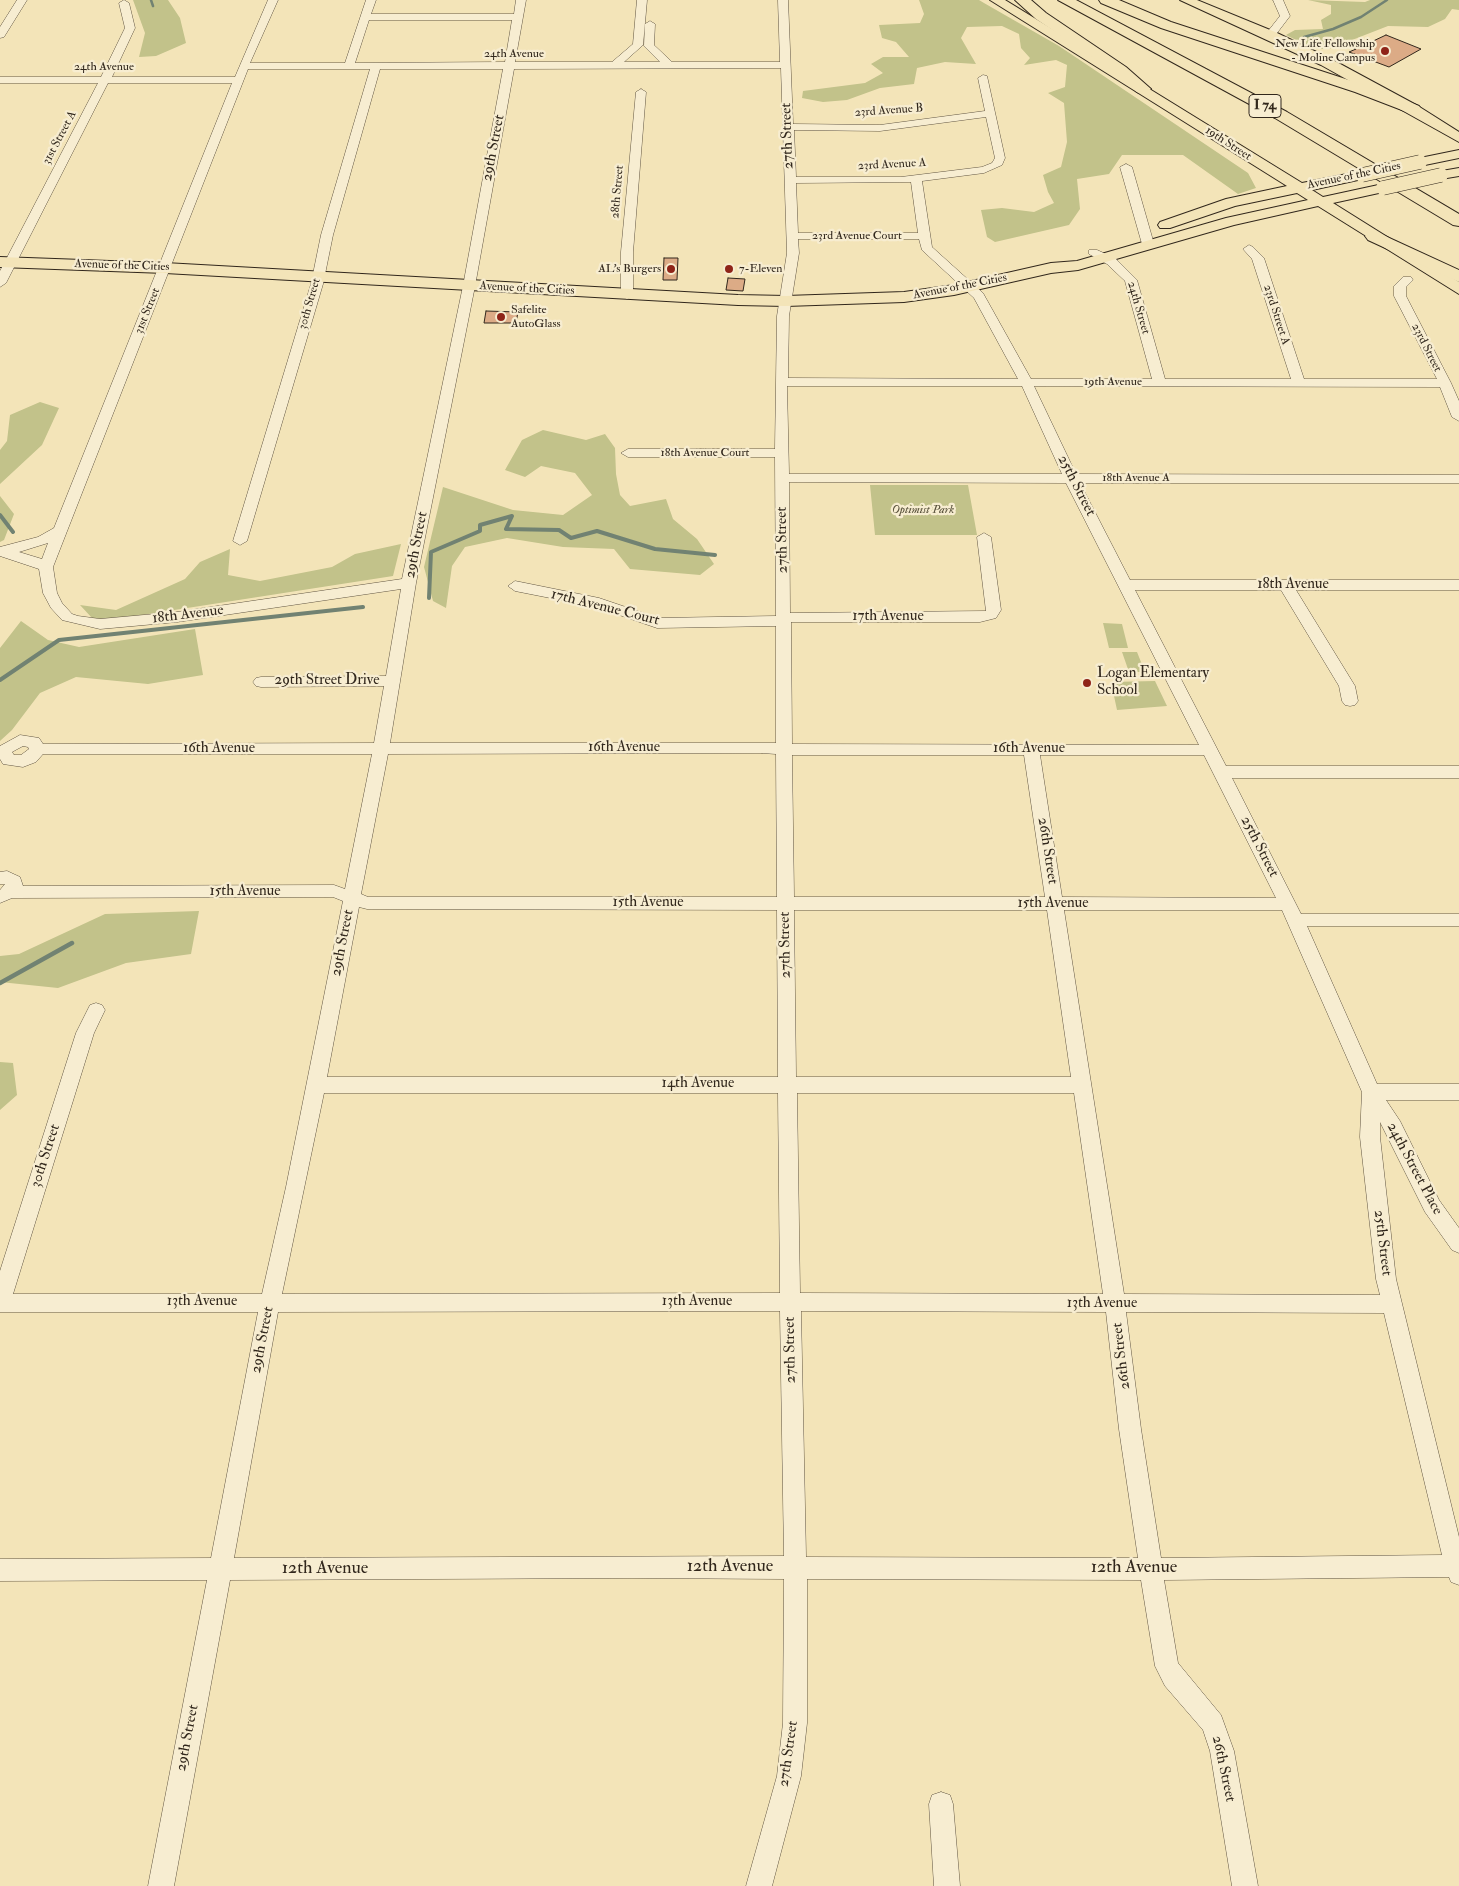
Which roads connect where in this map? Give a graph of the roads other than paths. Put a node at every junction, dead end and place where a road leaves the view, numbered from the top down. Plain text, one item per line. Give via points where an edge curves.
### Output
1 (22, 0) edge
2 (273, 0) edge
3 (371, 0) edge
4 (521, 0) edge
5 (642, 0) edge
6 (652, 0) edge
7 (783, 0) edge
8 (996, 0) edge
9 (1022, 0) edge
10 (1066, 0) edge
11 (1097, 0) edge
12 (1106, 0) edge
13 (1186, 0) edge
14 (1278, 0) edge
15 (124, 3) dead end
16 (365, 17) junction
17 (518, 17) junction
18 (0, 35) edge
19 (1270, 35) junction
20 (1201, 53) dead end
21 (669, 65) junction
22 (784, 65) junction
23 (244, 66) junction
24 (349, 66) junction
25 (376, 66) junction
26 (509, 66) junction
27 (614, 66) junction
28 (983, 78) dead end
29 (0, 80) edge
30 (106, 80) junction
31 (239, 80) junction
32 (1143, 89) junction
33 (641, 92) dead end
34 (1413, 109) junction
35 (991, 113) junction
36 (788, 127) junction
37 (1455, 135) edge
38 (1459, 154) edge
39 (1384, 156) dead end
40 (1126, 167) dead end
41 (1265, 167) junction
42 (1459, 172) edge
43 (916, 179) junction
44 (789, 180) junction
45 (1442, 183) junction
46 (1298, 187) junction
47 (1242, 200) junction
48 (1320, 201) junction
49 (1459, 221) edge
50 (1368, 232) junction
51 (791, 236) junction
52 (923, 236) junction
53 (1147, 239) junction
54 (1249, 249) dead end
55 (1099, 254) junction
56 (5, 262) edge
57 (165, 268) junction
58 (318, 277) junction
59 (1459, 277) edge
60 (1407, 280) dead end
61 (0, 283) edge
62 (469, 286) junction
63 (971, 287) junction
64 (1459, 290) edge
65 (626, 295) junction
66 (786, 301) junction
67 (781, 382) junction
68 (1026, 382) junction
69 (1159, 382) junction
70 (1298, 383) junction
71 (1445, 383) junction
72 (1459, 417) edge
73 (628, 453) dead end
74 (781, 453) junction
75 (783, 478) junction
76 (1071, 478) junction
77 (1459, 479) edge
78 (59, 531) junction
79 (984, 537) dead end
80 (240, 541) dead end
81 (2, 552) edge
82 (46, 567) junction
83 (409, 583) junction
84 (1126, 585) junction
85 (1286, 585) junction
86 (1459, 585) edge
87 (515, 586) dead end
88 (784, 620) junction
89 (393, 681) junction
90 (261, 682) dead end
91 (1350, 701) dead end
92 (381, 749) junction
93 (784, 749) junction
94 (1031, 749) junction
95 (37, 750) dead end
96 (1212, 750) junction
97 (1222, 772) junction
98 (1459, 772) edge
99 (0, 878) edge
100 (5, 894) edge
101 (351, 898) junction
102 (785, 903) junction
103 (1288, 904) junction
104 (1055, 905) junction
105 (1296, 920) junction
106 (1459, 920) edge
107 (96, 1010) dead end
108 (787, 1084) junction
109 (315, 1085) junction
110 (1081, 1085) junction
111 (1371, 1092) junction
112 (1459, 1092) edge
113 (1459, 1244) edge
114 (270, 1302) junction
115 (790, 1302) junction
116 (0, 1303) edge
117 (1115, 1304) junction
118 (1393, 1304) junction
119 (795, 1567) junction
120 (220, 1569) junction
121 (1152, 1569) junction
122 (1458, 1569) edge
123 (0, 1570) edge
124 (941, 1804) dead end
125 (160, 1886) edge
126 (759, 1886) edge
127 (947, 1886) edge
128 (1245, 1886) edge

1 - 18 street
2 - 23 street, 31st Street
3 - 16 street
4 - 17 street, 29th Street
5 - 27 street via 638,46
6 - 21 street via 649,46
7 - 22 street, 27th Street
8 - 32 main road, 19th Street
9 - 32 highway
10 - 49 highway, I 74 via 1281,115
11 - 20 highway
12 - 34 highway via 1166,25 1361,88
13 - 19 main road
14 - 19 street via 1285,16
15 - 30 street, 31st Street A via 130,28
16 - 17 street
16 - 24 street
17 - 26 street, 29th Street
19 - 34 main road
21 - 22 street, 24th Avenue
21 - 27 street, 24th Avenue
22 - 36 street, 27th Street
23 - 24 street, 24th Avenue
23 - 31 street, 31st Street
24 - 25 street, 24th Avenue
25 - 26 street, 24th Avenue
25 - 58 street, 30th Street
26 - 27 street, 24th Avenue
26 - 62 street, 29th Street
28 - 35 street
29 - 30 street, 24th Avenue
30 - 31 street, 24th Avenue
30 - 56 street, 31st Street A
31 - 57 street, 31st Street
32 - 41 main road, 19th Street
33 - 65 street, 28th Street
34 - 37 main road
35 - 36 street, 23rd Avenue B via 880,128
35 - 43 street, 23rd Avenue A via 1000,158 996,165 984,170
36 - 44 street, 27th Street
38 - 46 main road, Avenue of the Cities, bridge
39 - 45 highway
40 - 53 street
41 - 46 main road, 19th Street
41 - 47 main road via 1270,182 1260,192
42 - 45 main road, Avenue of the Cities
43 - 44 street, 23rd Avenue A
43 - 52 street, 25th Street
44 - 51 street, 27th Street
45 - 48 main road, Avenue of the Cities, bridge via 1383,188
46 - 47 main road, Avenue of the Cities
46 - 48 main road, 19th Street
47 - 53 main road, Avenue of the Cities via 1197,213
48 - 50 main road, 19th Street
48 - 53 main road, Avenue of the Cities
50 - 53 main road via 1335,216 1296,212
50 - 59 highway
50 - 64 main road, 19th Street
51 - 52 street, 23rd Avenue Court
51 - 66 street, 27th Street via 792,263
52 - 63 street, 25th Street via 929,252
53 - 55 main road, Avenue of the Cities
54 - 70 street, 23rd Street A via 1258,258
55 - 63 main road, Avenue of the Cities via 1078,265 1050,268
55 - 69 street, 24th Street via 1131,280
56 - 57 main road, Avenue of the Cities
56 - 61 street, 31st Street A
57 - 58 main road, Avenue of the Cities
57 - 78 street, 31st Street
58 - 62 main road, Avenue of the Cities
58 - 80 street, 30th Street
60 - 71 street, 23rd Street via 1400,286 1400,296
62 - 65 main road, Avenue of the Cities
62 - 83 street, 29th Street
63 - 66 main road, Avenue of the Cities via 904,297
63 - 68 street, 25th Street
65 - 66 main road, Avenue of the Cities
66 - 67 street, 27th Street
67 - 68 street, 19th Avenue
67 - 74 street, 27th Street
68 - 69 street, 19th Avenue
68 - 76 street, 25th Street
69 - 70 street, 19th Avenue
70 - 71 street, 19th Avenue
71 - 72 street, 23rd Street
73 - 74 street, 18th Avenue Court
74 - 75 street, 27th Street
75 - 76 street, 18th Avenue A
75 - 88 street, 27th Street
76 - 77 street, 18th Avenue A
76 - 84 street, 25th Street
78 - 81 street via 43,540
78 - 82 street, 31st Street
79 - 88 street, 17th Avenue via 994,610 991,615 798,616
81 - 82 street
82 - 83 street, 18th Avenue via 50,593 56,605 74,620 100,624 187,616
83 - 89 street, 29th Street
84 - 85 street, 18th Avenue
84 - 96 street, 25th Street
85 - 86 street, 18th Avenue
85 - 91 street via 1347,686
87 - 88 street, 17th Avenue Court via 599,603 657,623 768,624
88 - 93 street, 27th Street
89 - 90 street, 29th Street Drive
89 - 92 street, 29th Street
92 - 93 street, 16th Avenue
92 - 95 street, 16th Avenue
92 - 101 street, 29th Street
93 - 94 street, 16th Avenue
93 - 102 street, 27th Street
94 - 96 street, 16th Avenue
94 - 104 street, 26th Street
96 - 97 street, 25th Street
97 - 98 street
97 - 103 street, 25th Street
99 - 100 street, 15th Avenue via 14,881 14,886
100 - 101 street, 15th Avenue via 334,891
101 - 102 street, 15th Avenue via 367,903
101 - 109 street, 29th Street
102 - 104 street, 15th Avenue
102 - 108 street, 27th Street
103 - 104 street, 15th Avenue
103 - 105 street, 25th Street
104 - 110 street, 26th Street
105 - 106 street
105 - 111 street, 25th Street
107 - 116 street, 30th Street via 85,1033
108 - 109 street, 14th Avenue
108 - 110 street, 14th Avenue
108 - 115 street, 27th Street
109 - 114 street, 29th Street
110 - 117 street, 26th Street
111 - 112 street
111 - 113 street, 24th Street Place via 1393,1127 1432,1206
111 - 118 street, 25th Street via 1370,1137 1376,1197 1386,1279
114 - 115 street, 13th Avenue
114 - 116 street, 13th Avenue
114 - 120 street, 29th Street
115 - 117 street, 13th Avenue
115 - 119 street, 27th Street
117 - 118 street, 13th Avenue
117 - 121 street, 26th Street
118 - 122 street, 25th Street
119 - 120 street, 12th Avenue
119 - 121 street, 12th Avenue
119 - 126 street, 27th Street via 795,1723 789,1776
120 - 123 street, 12th Avenue
120 - 125 street, 29th Street
121 - 122 street, 12th Avenue
121 - 128 street, 26th Street via 1167,1666 1173,1678 1213,1723 1222,1751
124 - 127 street

